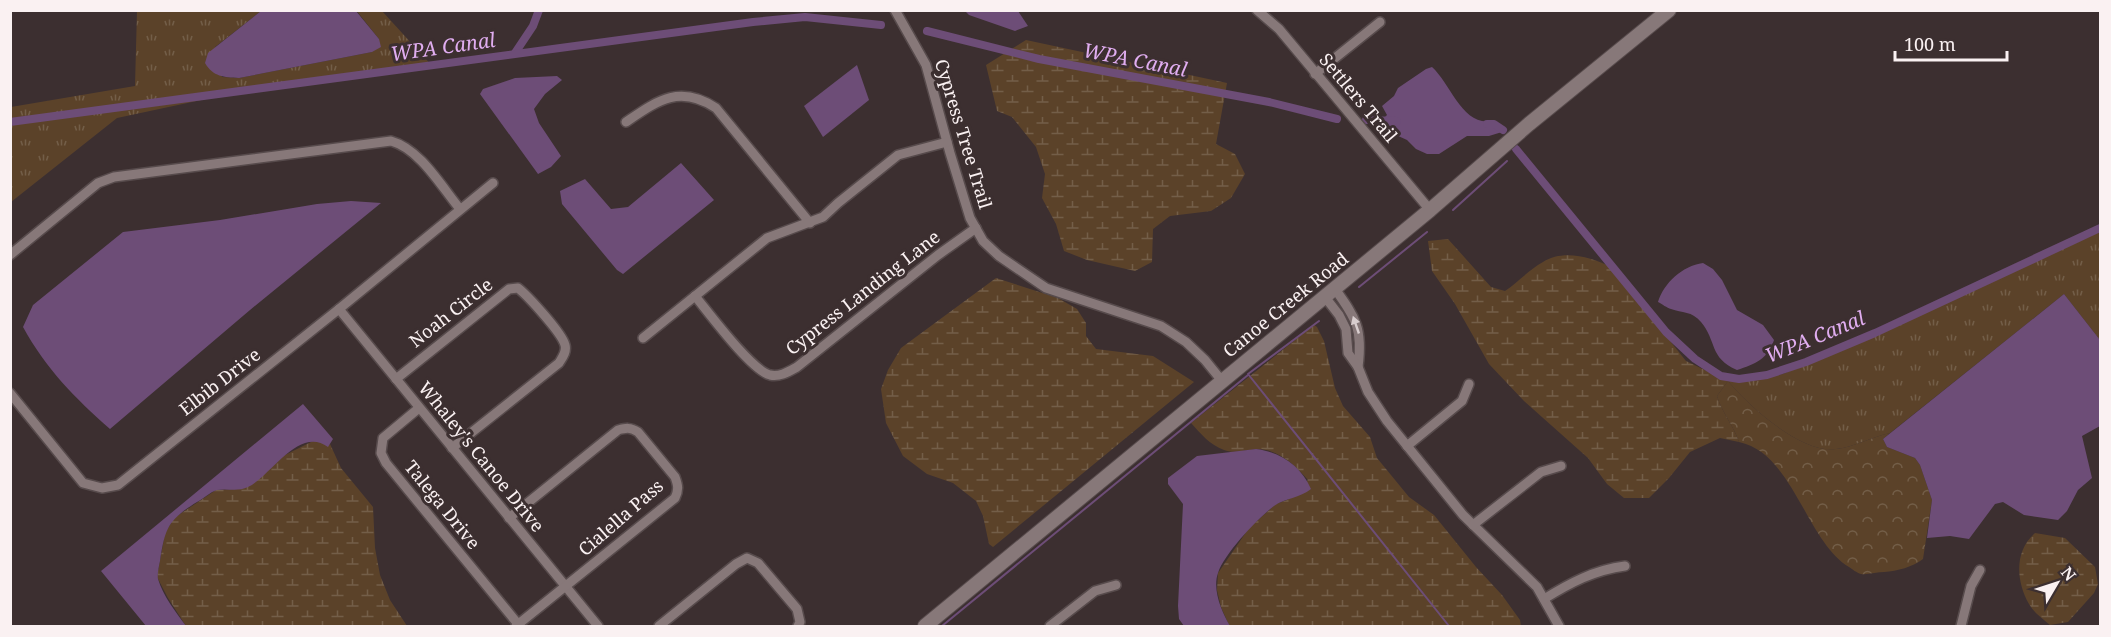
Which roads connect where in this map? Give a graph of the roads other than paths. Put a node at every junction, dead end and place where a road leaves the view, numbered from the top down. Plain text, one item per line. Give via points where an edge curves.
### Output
1 (895, 10) edge
2 (1257, 10) edge
3 (1669, 10) edge
4 (1380, 22) dead end
5 (1316, 74) junction
6 (626, 122) dead end
7 (947, 142) junction
8 (493, 183) dead end
9 (460, 209) junction
10 (1430, 210) junction
11 (810, 223) junction
12 (976, 228) junction
13 (10, 255) edge
14 (1330, 293) junction
15 (695, 296) junction
16 (339, 309) junction
17 (643, 338) dead end
18 (396, 378) junction
19 (1222, 381) junction
20 (1469, 384) dead end
21 (10, 393) edge
22 (419, 408) junction
23 (1407, 446) junction
24 (452, 448) junction
25 (1562, 466) dead end
26 (509, 518) junction
27 (1473, 525) junction
28 (1625, 566) dead end
29 (1980, 570) dead end
30 (1116, 585) dead end
31 (565, 586) junction
32 (1544, 599) junction
33 (517, 626) edge
34 (598, 627) edge
35 (659, 627) edge
36 (798, 627) edge
37 (925, 627) edge
38 (1050, 627) edge
39 (1560, 627) edge
40 (1961, 627) edge

1 - 7 street, Cypress Tree Trail via 926,65
2 - 5 street, Settlers Trail via 1279,28
3 - 10 main road, Canoe Creek Road
4 - 5 street
5 - 10 street, Settlers Trail
6 - 11 street via 657,101 689,97 705,101 716,108
7 - 11 street via 898,155 823,217
7 - 12 street, Cypress Tree Trail
8 - 9 street, Elbib Drive
9 - 13 street via 414,153 391,141 114,177 98,183
9 - 16 street, Elbib Drive
10 - 14 main road, Canoe Creek Road
11 - 15 street via 767,238
12 - 15 street, Cypress Landing Lane via 782,375 761,370
12 - 19 street, Cypress Tree Trail via 999,256 1046,288 1161,326 1186,342
14 - 19 main road, Canoe Creek Road
14 - 23 street via 1346,329 1348,353 1368,392
15 - 17 street
16 - 18 street, Whaley's Canoe Drive
16 - 21 street, Elbib Drive via 118,484 102,488 83,483
18 - 22 street, Whaley's Canoe Drive
18 - 24 street, Noah Circle via 508,289 518,288 525,294 561,338 566,347 559,363
19 - 37 main road, Canoe Creek Road
20 - 23 street via 1462,401
22 - 24 street, Whaley's Canoe Drive
22 - 33 street, Talega Drive via 383,438 381,453
23 - 27 street
24 - 26 street, Whaley's Canoe Drive
25 - 27 street via 1541,472
26 - 31 street, Whaley's Canoe Drive
26 - 31 street, Cialella Pass via 618,430 631,428 638,432 675,477 675,498
27 - 32 street via 1537,587
28 - 32 street via 1573,581
29 - 40 street via 1971,586
30 - 38 street via 1095,591
31 - 33 street, Cialella Pass
31 - 34 street, Whaley's Canoe Drive
32 - 39 street
35 - 36 street via 747,558 758,563 797,609

